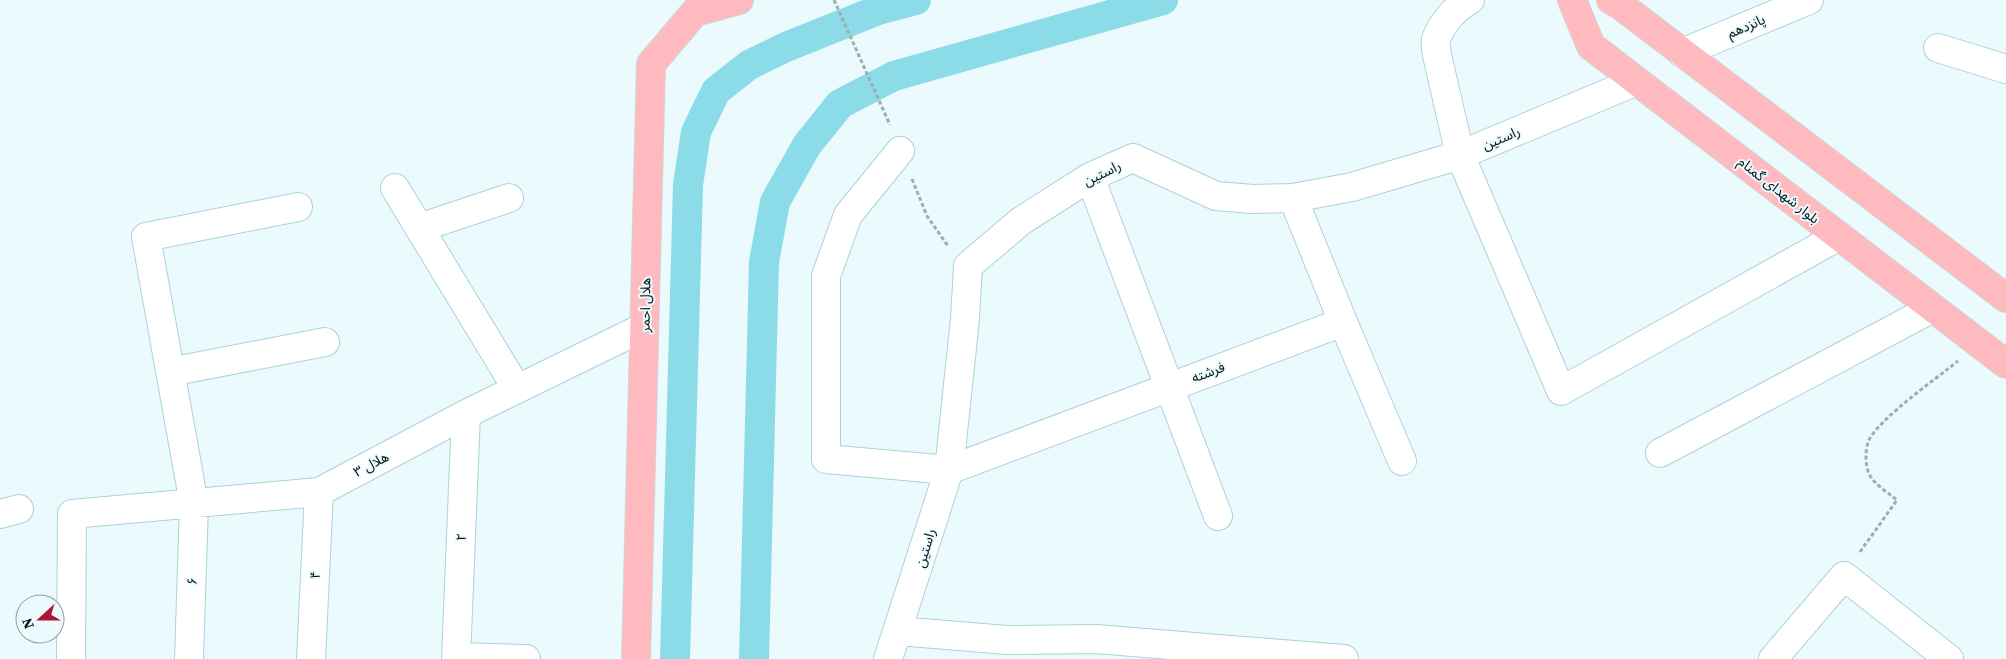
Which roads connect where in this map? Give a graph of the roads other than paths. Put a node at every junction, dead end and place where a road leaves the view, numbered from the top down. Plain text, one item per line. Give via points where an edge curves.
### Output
1 (739, 0) edge
2 (1470, 0) edge
3 (1572, 0) edge
4 (1611, 0) edge
5 (1809, 0) edge
6 (1938, 48) dead end
7 (1682, 53) junction
8 (2006, 69) edge
9 (1637, 81) junction
10 (900, 152) road end
11 (1460, 155) junction
12 (1090, 177) junction
13 (395, 188) dead end
14 (509, 198) dead end
15 (1293, 198) junction
16 (298, 207) dead end
17 (420, 228) junction
18 (1839, 236) junction
19 (2006, 298) edge
20 (1933, 308) junction
21 (1343, 322) junction
22 (644, 327) junction
23 (325, 342) dead end
24 (2006, 364) edge
25 (170, 372) junction
26 (1170, 386) junction
27 (517, 389) junction
28 (466, 414) junction
29 (1660, 453) dead end
30 (1402, 461) dead end
31 (949, 470) junction
32 (319, 492) junction
33 (194, 504) junction
34 (1218, 516) dead end
35 (898, 631) junction
36 (1004, 649) edge
37 (1093, 649) edge
38 (456, 658) edge
39 (71, 659) edge
40 (189, 659) edge
41 (311, 659) edge
42 (526, 659) edge
43 (636, 659) edge
44 (888, 659) edge
45 (1344, 659) edge
46 (1773, 659) edge
47 (1949, 659) edge

1 - 22 main road, هلال احمر via 695,12 651,64
2 - 11 street via 1456,9 1436,41
3 - 9 main road, بلوار شهدای گمنام via 1591,46
4 - 7 main road
5 - 7 street, پانزدهم
6 - 8 street
7 - 19 main road
9 - 11 street, راستین
9 - 18 main road, بلوار شهدای گمنام
10 - 31 street via 848,215 826,276 826,459
11 - 15 street, راستین via 1352,187
11 - 18 street via 1561,391
12 - 15 street, راستین via 1133,158 1216,196
12 - 26 street
12 - 31 street, راستین via 1021,221 968,266
13 - 17 street
14 - 17 street
15 - 21 street
16 - 25 street, ۶ via 146,237
17 - 27 street
18 - 20 main road, بلوار شهدای گمنام
20 - 24 main road, بلوار شهدای گمنام
20 - 29 street
21 - 26 street, فرشته
21 - 30 street
22 - 27 street, هلال ۳
22 - 43 main road, هلال احمر
23 - 25 street
25 - 33 street, ۶
26 - 31 street, فرشته
26 - 34 street
27 - 28 street, هلال ۳
28 - 32 street, هلال ۳
28 - 38 street, ۲
31 - 35 street, راستین
32 - 33 street, هلال ۳
32 - 41 street, ۴
33 - 39 street, هلال ۳ via 72,514
33 - 40 street, ۶
35 - 36 street
35 - 44 street
36 - 37 street
37 - 45 street
38 - 42 street
46 - 47 street via 1844,576

